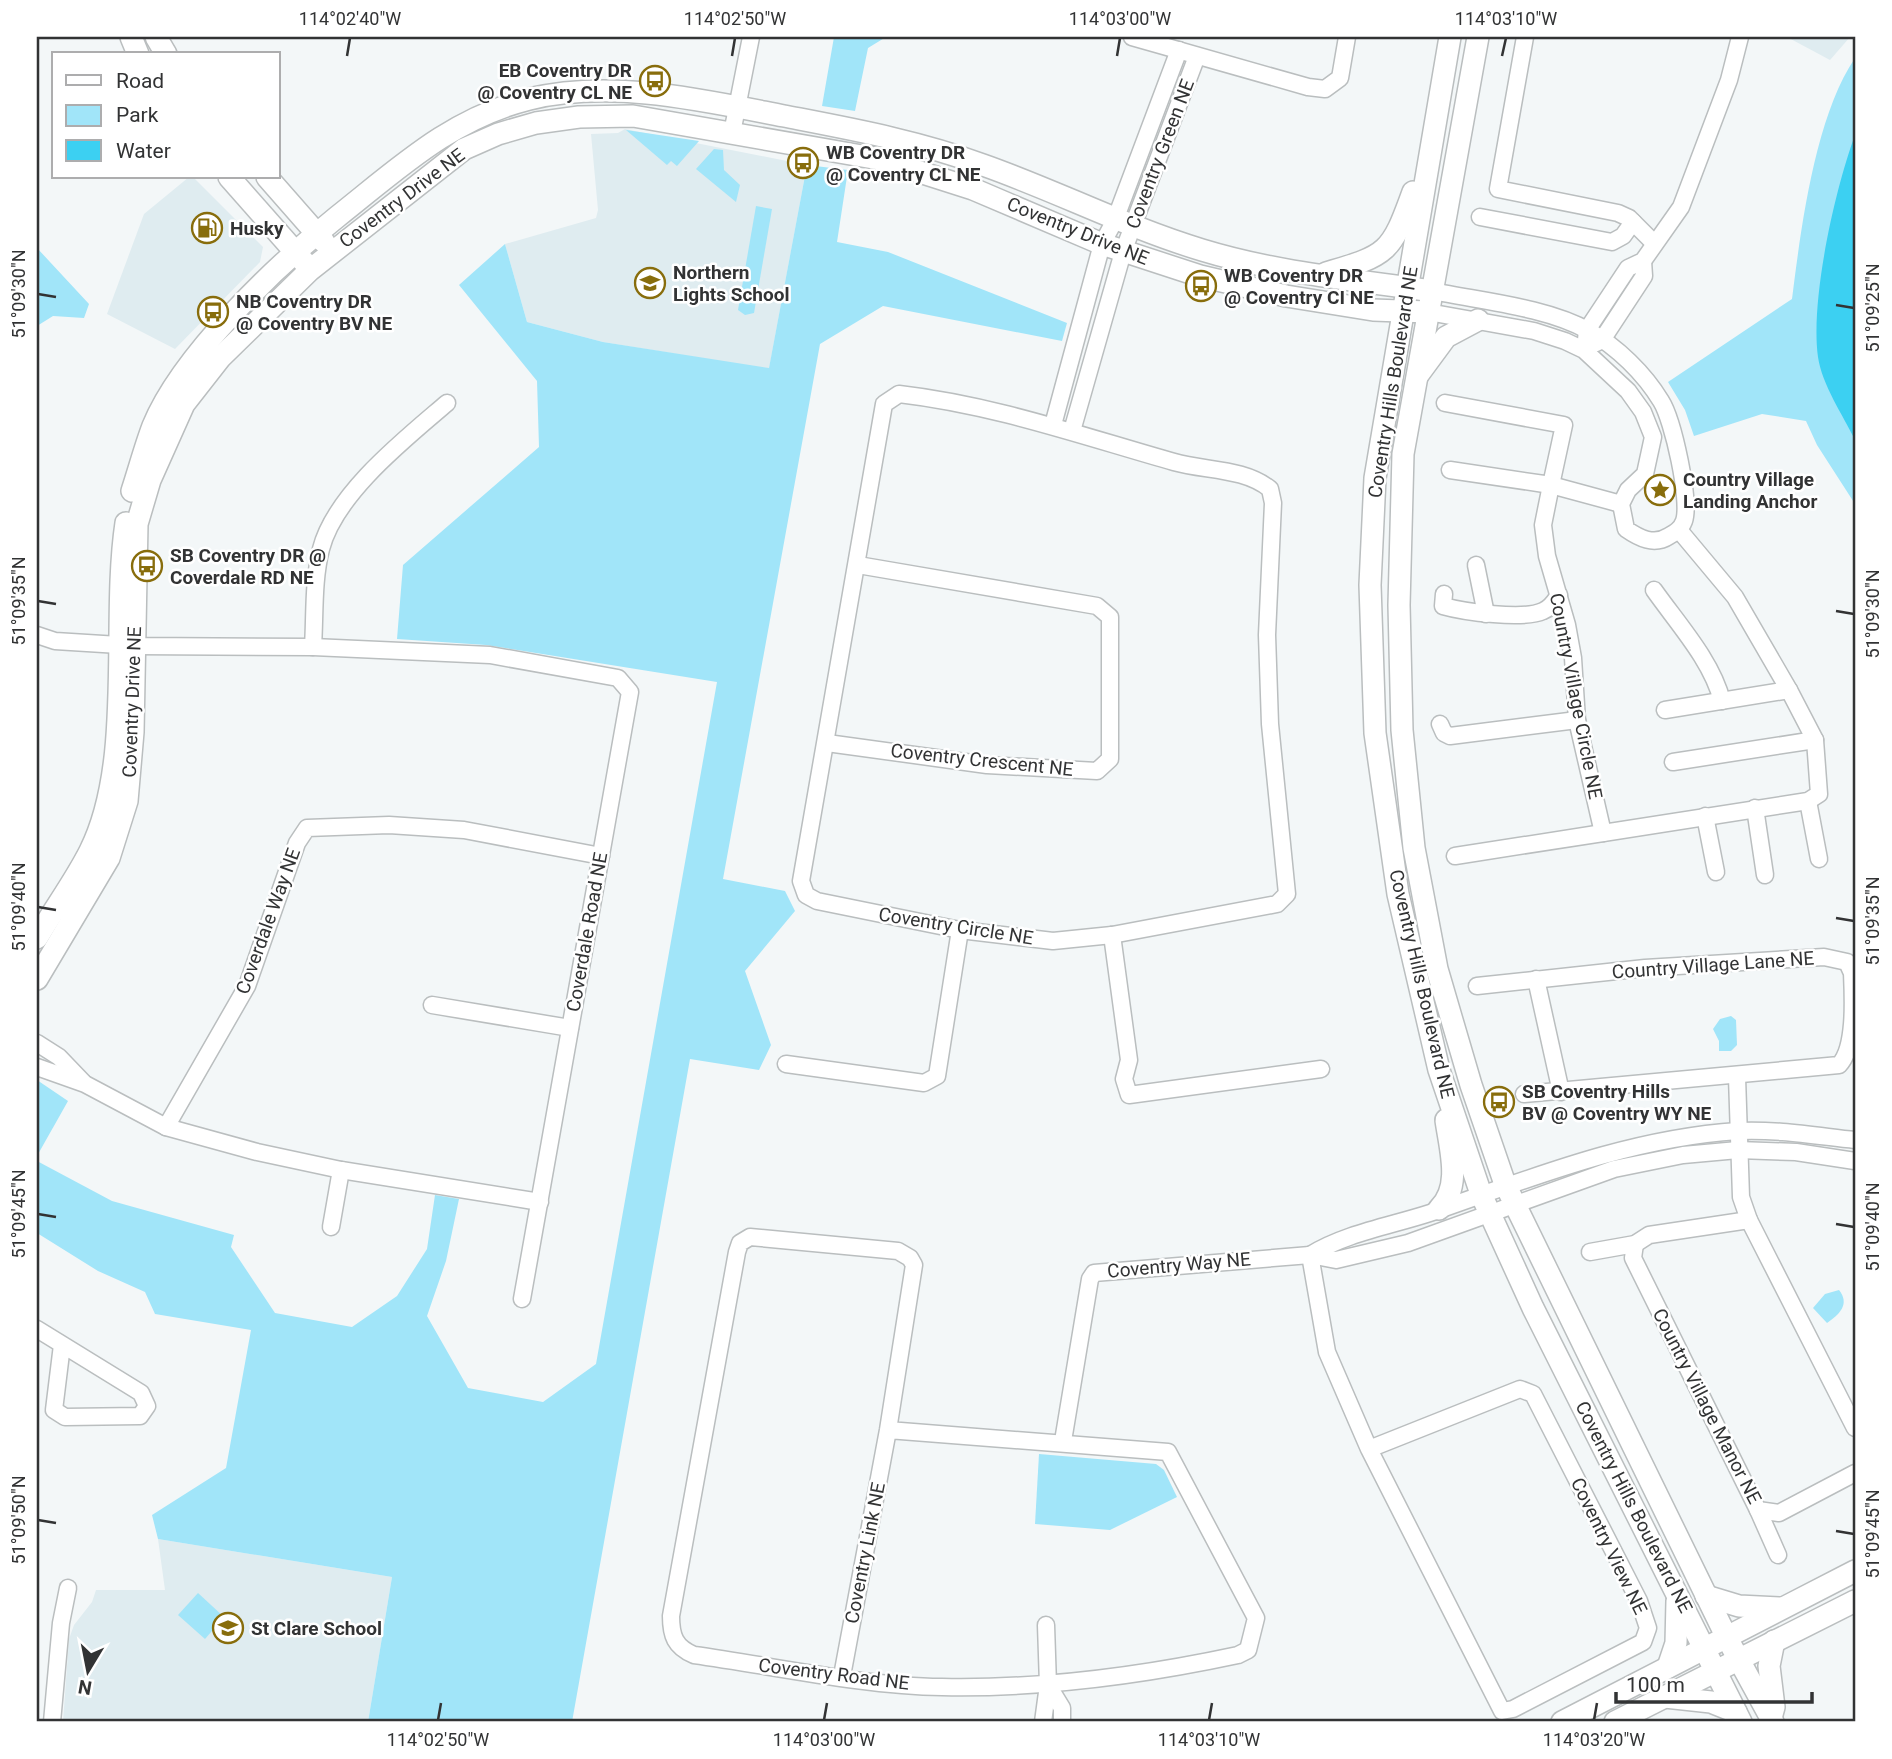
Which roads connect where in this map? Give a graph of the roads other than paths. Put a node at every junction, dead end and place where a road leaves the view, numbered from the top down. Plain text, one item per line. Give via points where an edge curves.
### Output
1 (751, 37) edge
2 (1132, 37) edge
3 (1347, 37) edge
4 (1450, 37) edge
5 (1478, 37) edge
6 (1525, 37) edge
7 (1740, 37) edge
8 (1179, 51) junction
9 (1197, 55) junction
10 (737, 106) junction
11 (732, 133) junction
12 (1430, 144) junction
13 (230, 178) edge
14 (268, 178) edge
15 (1480, 217) dead end
16 (1633, 222) junction
17 (1124, 224) junction
18 (317, 233) junction
19 (1654, 243) junction
20 (1102, 244) junction
21 (296, 251) junction
22 (333, 251) junction
23 (1123, 252) junction
24 (1643, 261) junction
25 (310, 270) junction
26 (1319, 275) junction
27 (1407, 288) junction
28 (1431, 302) junction
29 (1404, 312) junction
30 (1478, 320) junction
31 (1587, 330) junction
32 (1602, 340) junction
33 (1584, 349) junction
34 (213, 351) junction
35 (1415, 379) junction
36 (447, 403) dead end
37 (1445, 403) dead end
38 (1053, 425) junction
39 (1072, 431) junction
40 (1450, 470) dead end
41 (1551, 485) junction
42 (1621, 504) junction
43 (1679, 530) junction
44 (858, 565) junction
45 (1476, 565) dead end
46 (1654, 590) dead end
47 (1444, 594) dead end
48 (1559, 595) junction
49 (1486, 614) junction
50 (37, 635) edge
51 (127, 645) junction
52 (313, 647) junction
53 (1789, 690) junction
54 (1722, 701) junction
55 (1665, 710) dead end
56 (1577, 720) junction
57 (1440, 724) dead end
58 (1815, 740) junction
59 (827, 743) junction
60 (1673, 762) dead end
61 (1808, 801) junction
62 (1755, 808) junction
63 (1705, 816) junction
64 (1603, 833) junction
65 (601, 856) junction
66 (1455, 856) dead end
67 (1819, 859) dead end
68 (1716, 872) dead end
69 (1765, 875) dead end
70 (960, 930) junction
71 (1112, 935) junction
72 (37, 938) edge
73 (37, 979) edge
74 (1536, 979) junction
75 (1477, 986) dead end
76 (432, 1005) dead end
77 (570, 1028) junction
78 (37, 1043) edge
79 (786, 1064) dead end
80 (37, 1067) edge
81 (1321, 1069) dead end
82 (1439, 1070) junction
83 (1737, 1077) junction
84 (85, 1084) junction
85 (1561, 1092) junction
86 (1524, 1094) dead end
87 (166, 1127) junction
88 (1739, 1131) junction
89 (1855, 1140) edge
90 (1738, 1150) junction
91 (1855, 1161) edge
92 (341, 1170) junction
93 (1505, 1184) junction
94 (1481, 1194) junction
95 (540, 1202) junction
96 (1515, 1206) junction
97 (1439, 1209) junction
98 (1490, 1214) junction
99 (1749, 1220) junction
100 (331, 1227) dead end
101 (1635, 1244) junction
102 (1590, 1252) dead end
103 (1310, 1255) junction
104 (522, 1298) dead end
105 (37, 1329) edge
106 (62, 1345) junction
107 (1855, 1428) edge
108 (888, 1430) junction
109 (1063, 1441) junction
110 (1369, 1449) junction
111 (1855, 1474) edge
112 (1758, 1510) junction
113 (1778, 1555) dead end
114 (1855, 1571) edge
115 (68, 1588) dead end
116 (1676, 1590) junction
117 (1706, 1596) junction
118 (1855, 1601) edge
119 (1782, 1608) junction
120 (1046, 1625) dead end
121 (1727, 1638) junction
122 (1774, 1641) junction
123 (1706, 1650) junction
124 (1738, 1659) junction
125 (1668, 1667) junction
126 (1715, 1670) junction
127 (842, 1676) junction
128 (1048, 1685) junction
129 (1665, 1697) junction
130 (1739, 1717) edge
131 (1772, 1720) edge
132 (51, 1722) edge
133 (1043, 1722) edge
134 (1062, 1722) edge
135 (1562, 1722) edge
136 (1615, 1722) edge

1 - 10 street
2 - 8 street, Coventry Green NE
3 - 9 street, Coventry Green NE via 1340,78 1325,89
4 - 12 street, Coventry Hills Boulevard NE
5 - 28 street, Coventry Hills Boulevard NE
6 - 16 street via 1498,189 1618,213
7 - 19 street via 1690,189
8 - 9 street, Coventry Green NE
8 - 17 street, Coventry Green NE
9 - 17 street, Coventry Green NE
10 - 11 street
10 - 17 street, Coventry Drive NE via 883,135 983,164
10 - 18 street, Coventry Drive NE via 638,92 530,99 454,127
11 - 20 street, Coventry Drive NE via 879,159 973,189
11 - 22 street, Coventry Drive NE via 633,116 536,123 464,149
12 - 26 street via 1393,241 1384,252
12 - 27 street, Coventry Hills Boulevard NE
13 - 21 street
14 - 18 street
15 - 16 street via 1612,242
16 - 19 street
17 - 20 street, Coventry Green NE
17 - 23 street, Coventry Green NE
17 - 26 street, Coventry Drive NE via 1207,251
18 - 21 street, Coventry Drive NE
18 - 22 street
19 - 24 street
20 - 23 street, Coventry Drive NE
20 - 38 street
21 - 25 street
21 - 34 street, Coventry Drive NE
22 - 25 street, Coventry Drive NE
23 - 29 street, Coventry Drive NE via 1286,296
23 - 39 street
24 - 31 street via 1628,268
24 - 32 street via 1644,276
25 - 34 street, Coventry Drive NE
26 - 27 street, Coventry Drive NE
27 - 28 street, Coventry Drive NE
27 - 29 street, Coventry Hills Boulevard NE
28 - 29 street, Coventry Drive NE
28 - 30 street
28 - 31 street via 1541,314
28 - 35 street, Coventry Hills Boulevard NE
29 - 82 street, Coventry Hills Boulevard NE via 1375,478 1370,585 1375,733 1398,894
30 - 33 street via 1534,331
30 - 35 street via 1446,337
31 - 32 street
31 - 33 street
32 - 33 street
32 - 43 street via 1630,362 1667,412 1686,512
33 - 42 street via 1628,391 1653,437 1645,474
34 - 51 street, Coventry Drive NE via 150,480 136,524
35 - 93 street, Coventry Hills Boulevard NE via 1403,454 1399,605 1402,730 1414,848 1437,969
36 - 52 street via 378,463 337,515 321,547
37 - 41 street, Country Village Circle NE via 1564,425
38 - 39 street, Coventry Circle NE
38 - 44 street, Coventry Circle NE via 956,400 900,394 884,404
39 - 71 street, Coventry Circle NE via 1177,463 1257,478 1270,489 1273,503 1267,635 1287,894 1277,905
40 - 41 street
41 - 42 street
41 - 48 street, Country Village Circle NE via 1543,525
42 - 43 street via 1626,529 1641,539 1662,541
43 - 53 street via 1735,597
44 - 59 street, Coventry Circle NE
44 - 59 street, Coventry Crescent NE via 1097,606 1110,617 1110,759 1097,771 987,765
45 - 49 street
46 - 54 street via 1702,659
47 - 49 street via 1443,606
48 - 49 street via 1541,612
48 - 56 street, Country Village Circle NE via 1573,658
50 - 51 street, Coverdale Road NE via 55,641
51 - 52 street, Coverdale Road NE
51 - 72 street, Coventry Drive NE via 107,799 91,850
51 - 73 street, Coventry Drive NE via 127,801 109,858
52 - 65 street, Coverdale Road NE via 490,655 618,678 630,692
53 - 54 street
53 - 58 street
54 - 55 street
56 - 57 street via 1450,736
56 - 64 street, Country Village Circle NE
58 - 60 street
58 - 61 street via 1819,794
59 - 70 street, Coventry Circle NE via 801,881 806,895
61 - 62 street
61 - 67 street
62 - 63 street
62 - 69 street
63 - 64 street
63 - 68 street
64 - 66 street
65 - 77 street, Coverdale Road NE
65 - 87 street, Coverdale Way NE via 464,830 388,825 307,828 297,843 247,986
70 - 71 street, Coventry Circle NE via 1053,941
70 - 79 street via 937,1076 924,1083
71 - 81 street via 1129,1060 1124,1079 1129,1095
74 - 75 street, Country Village Lane NE
74 - 83 street, Country Village Lane NE via 1738,960 1824,957 1847,962 1853,995 1844,1060 1817,1070
74 - 85 street
76 - 77 street
77 - 95 street, Coverdale Road NE
78 - 84 street via 59,1057
80 - 84 street
82 - 94 street, Coventry Hills Boulevard NE
82 - 97 street via 1452,1182 1451,1195
83 - 85 street, Country Village Lane NE
83 - 88 street
84 - 87 street
85 - 86 street, Country Village Lane NE
87 - 92 street
88 - 89 street, Coventry Way NE
88 - 90 street
88 - 93 street, Coventry Way NE via 1634,1146
90 - 91 street, Coventry Way NE
90 - 96 street, Coventry Way NE via 1614,1169
90 - 99 street via 1741,1197
92 - 95 street
92 - 100 street
93 - 94 street, Coventry Way NE
93 - 96 street, Coventry Hills Boulevard NE
94 - 97 street, Coventry Way NE
94 - 98 street, Coventry Hills Boulevard NE
95 - 104 street, Coverdale Road NE
96 - 98 street, Coventry Way NE
96 - 117 street, Coventry Hills Boulevard NE
97 - 103 street, Coventry Way NE via 1333,1241
98 - 103 street, Coventry Way NE via 1408,1243 1336,1260
98 - 116 street, Coventry Hills Boulevard NE
99 - 101 street via 1648,1235
99 - 107 street
101 - 102 street
101 - 112 street, Country Village Manor NE via 1633,1258
103 - 109 street, Coventry Way NE via 1094,1273
103 - 110 street, Coventry View NE via 1327,1352
105 - 106 street
106 - 106 street via 54,1410 65,1417 140,1416 146,1406 141,1393
108 - 109 street, Coventry Road NE
108 - 127 street, Coventry Link NE
108 - 127 street, Coventry Road NE via 913,1273 910,1258 898,1251 829,1243 750,1237 740,1243 671,1630 676,1644 694,1655
109 - 128 street, Coventry Road NE via 1168,1452 1256,1618 1248,1650 1238,1655 1158,1672
110 - 110 street, Coventry View NE via 1502,1711 1643,1642 1648,1628 1639,1601 1533,1394 1520,1389
111 - 112 street, Country Village Manor NE via 1779,1513
112 - 113 street
114 - 119 street
115 - 132 street
116 - 123 street, Coventry Hills Boulevard NE
116 - 125 street via 1678,1627
117 - 119 street via 1739,1606
117 - 121 street, Coventry Hills Boulevard NE
118 - 122 street
119 - 121 street
120 - 128 street
121 - 123 street
121 - 124 street, Coventry Hills Boulevard NE
122 - 124 street
122 - 131 street via 1769,1667
123 - 125 street
123 - 126 street, Coventry Hills Boulevard NE
124 - 126 street
124 - 131 street, Coventry Hills Boulevard NE
125 - 135 street
126 - 129 street
126 - 130 street, Coventry Hills Boulevard NE
127 - 128 street, Coventry Road NE via 940,1687
128 - 133 street
128 - 134 street via 1062,1709
129 - 130 street via 1711,1702
129 - 136 street

